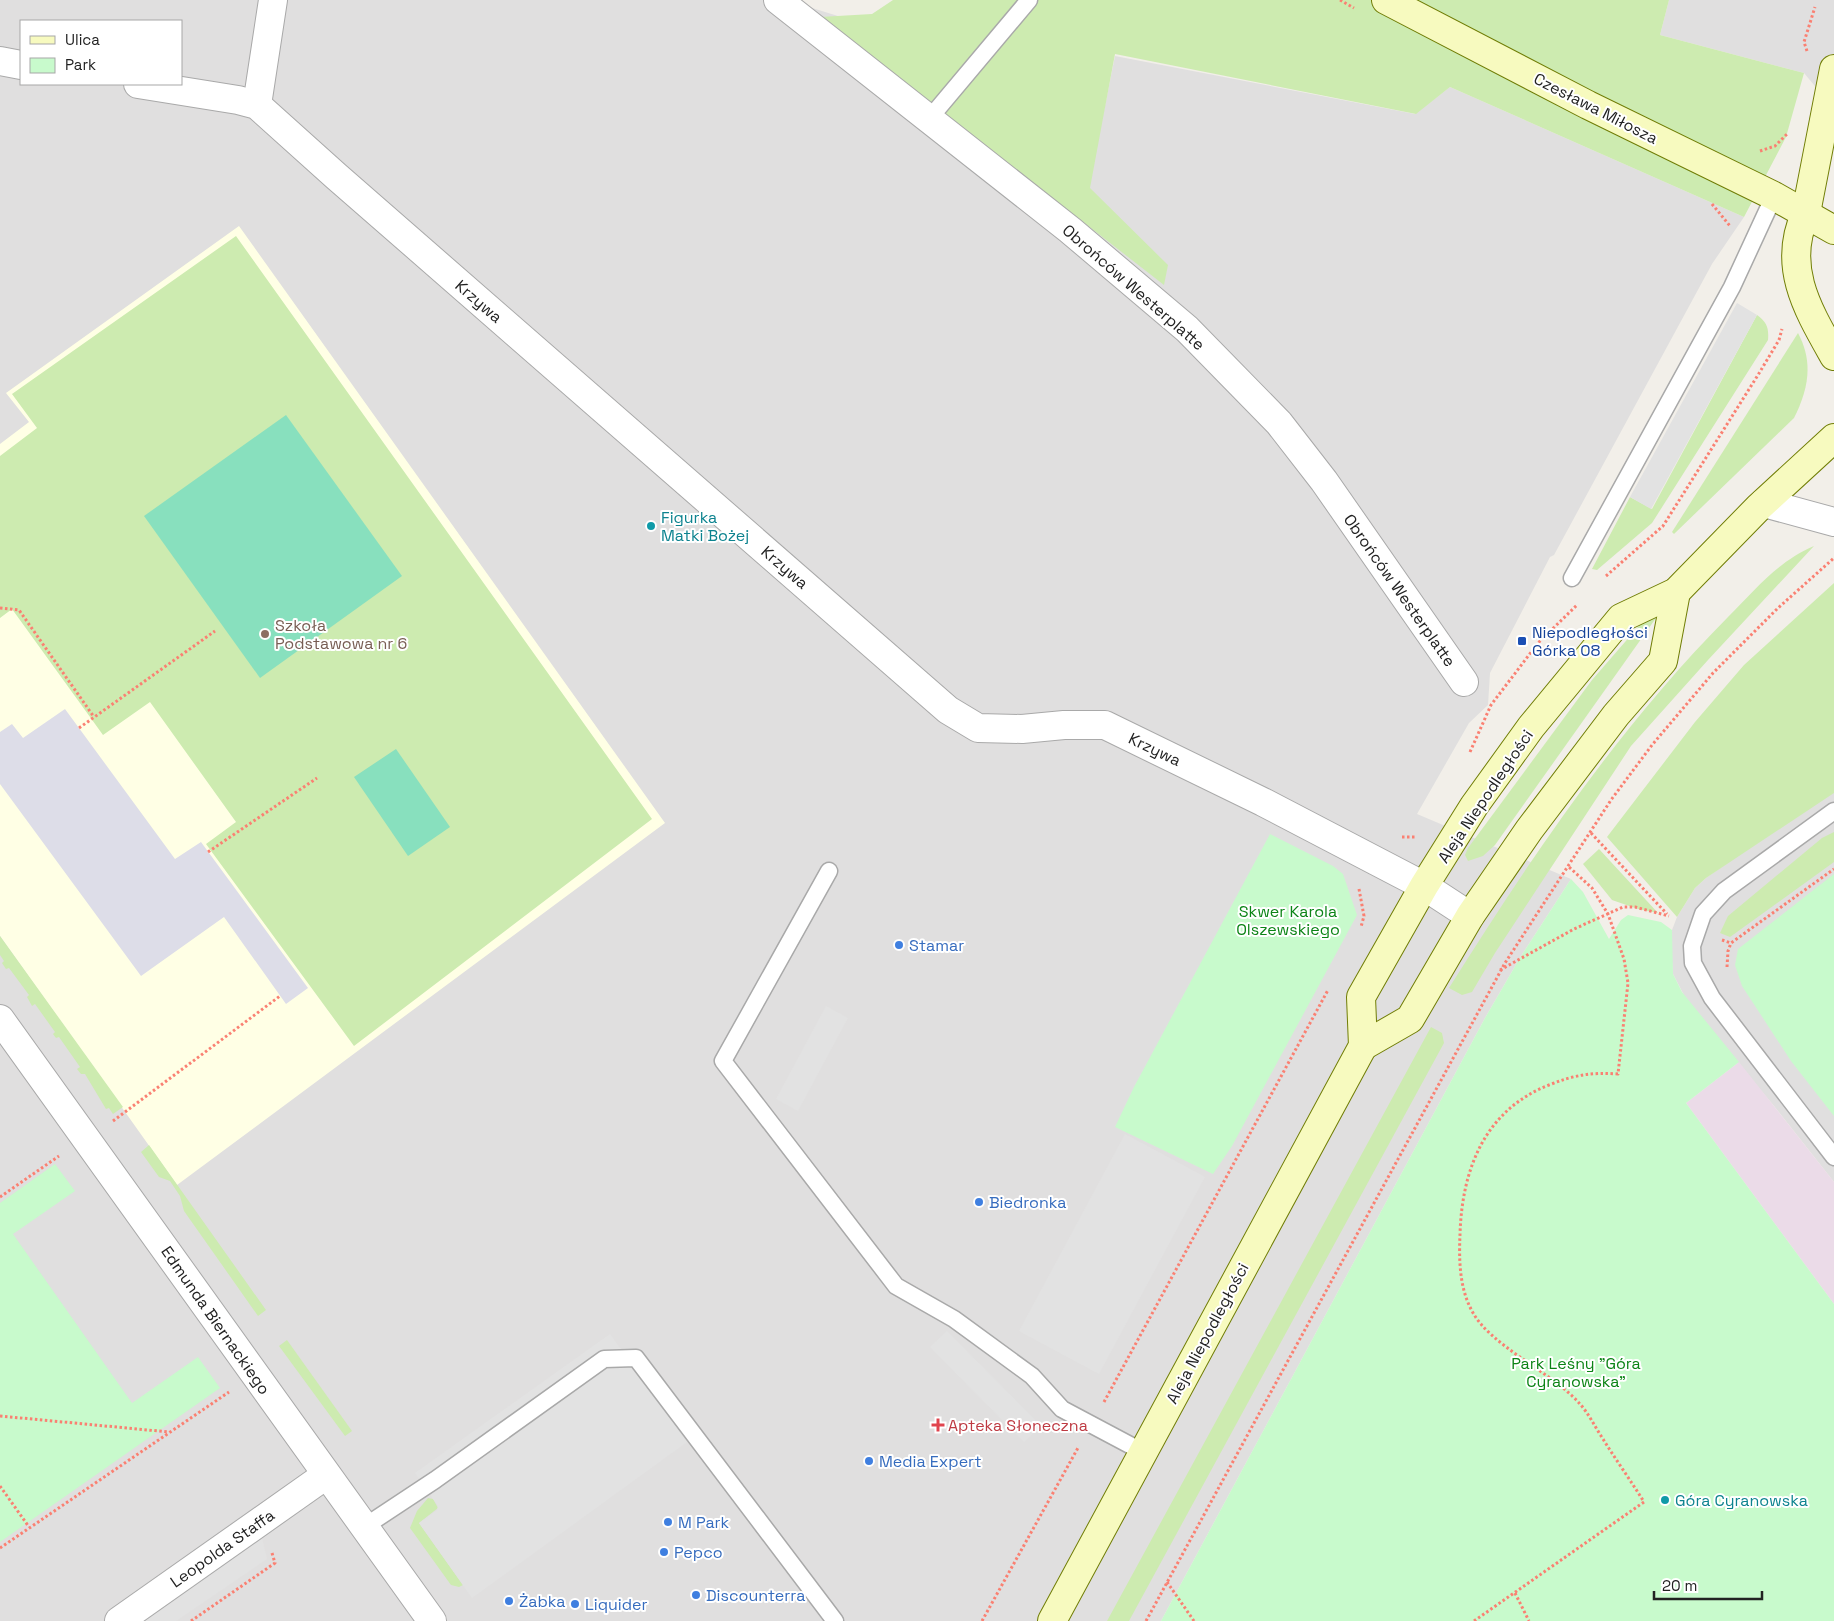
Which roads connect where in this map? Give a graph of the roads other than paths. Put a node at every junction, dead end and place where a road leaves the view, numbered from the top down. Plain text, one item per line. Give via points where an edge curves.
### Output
1 (273, 0) edge
2 (778, 0) edge
3 (1029, 0) edge
4 (1386, 0) edge
5 (0, 61) edge
6 (20, 65) edge
7 (1834, 69) edge
8 (144, 85) edge
9 (258, 105) junction
10 (929, 119) junction
11 (1774, 196) junction
12 (1806, 213) junction
13 (1834, 230) edge
14 (1834, 356) edge
15 (1834, 438) edge
16 (1764, 503) junction
17 (1834, 522) edge
18 (1572, 578) dead end
19 (1676, 592) junction
20 (1464, 682) dead end
21 (1834, 811) edge
22 (829, 871) dead end
23 (1424, 886) junction
24 (1470, 916) junction
25 (4, 1031) edge
26 (1363, 1046) junction
27 (1834, 1157) edge
28 (1143, 1452) junction
29 (326, 1475) junction
30 (364, 1527) junction
31 (119, 1621) edge
32 (432, 1621) edge
33 (835, 1621) edge
34 (1052, 1621) edge

1 - 9 street
2 - 10 street, Obrońców Westerplatte
3 - 10 lane
4 - 11 street, Czesława Miłosza via 1588,105
5 - 6 street
7 - 12 street
8 - 9 street
9 - 23 street, Krzywa via 343,183 948,710 978,728 1104,725 1263,802
10 - 20 street, Obrońców Westerplatte via 1070,230 1187,328 1279,423 1324,481
11 - 12 street, Czesława Miłosza
11 - 18 lane via 1732,287
12 - 13 street, Czesława Miłosza
12 - 14 street via 1797,232 1799,284 1809,311
15 - 16 street, Aleja Niepodległości
16 - 17 street
16 - 19 street, Aleja Niepodległości
19 - 23 street, Aleja Niepodległości via 1621,618 1598,644 1531,727
19 - 24 street via 1663,661 1571,773
21 - 27 lane via 1724,891 1703,914 1692,946 1693,962 1712,998
22 - 28 lane via 723,1061 896,1286 954,1319 1032,1376 1062,1408
23 - 24 street, Krzywa
23 - 26 street, Aleja Niepodległości via 1361,997
24 - 26 street via 1410,1019
25 - 29 street, Edmunda Biernackiego via 72,1116
26 - 28 street, Aleja Niepodległości
28 - 34 street, Aleja Niepodległości
29 - 30 street, Edmunda Biernackiego
29 - 31 street, Leopolda Staffa
30 - 32 street, Edmunda Biernackiego
30 - 33 lane via 604,1360 636,1358

